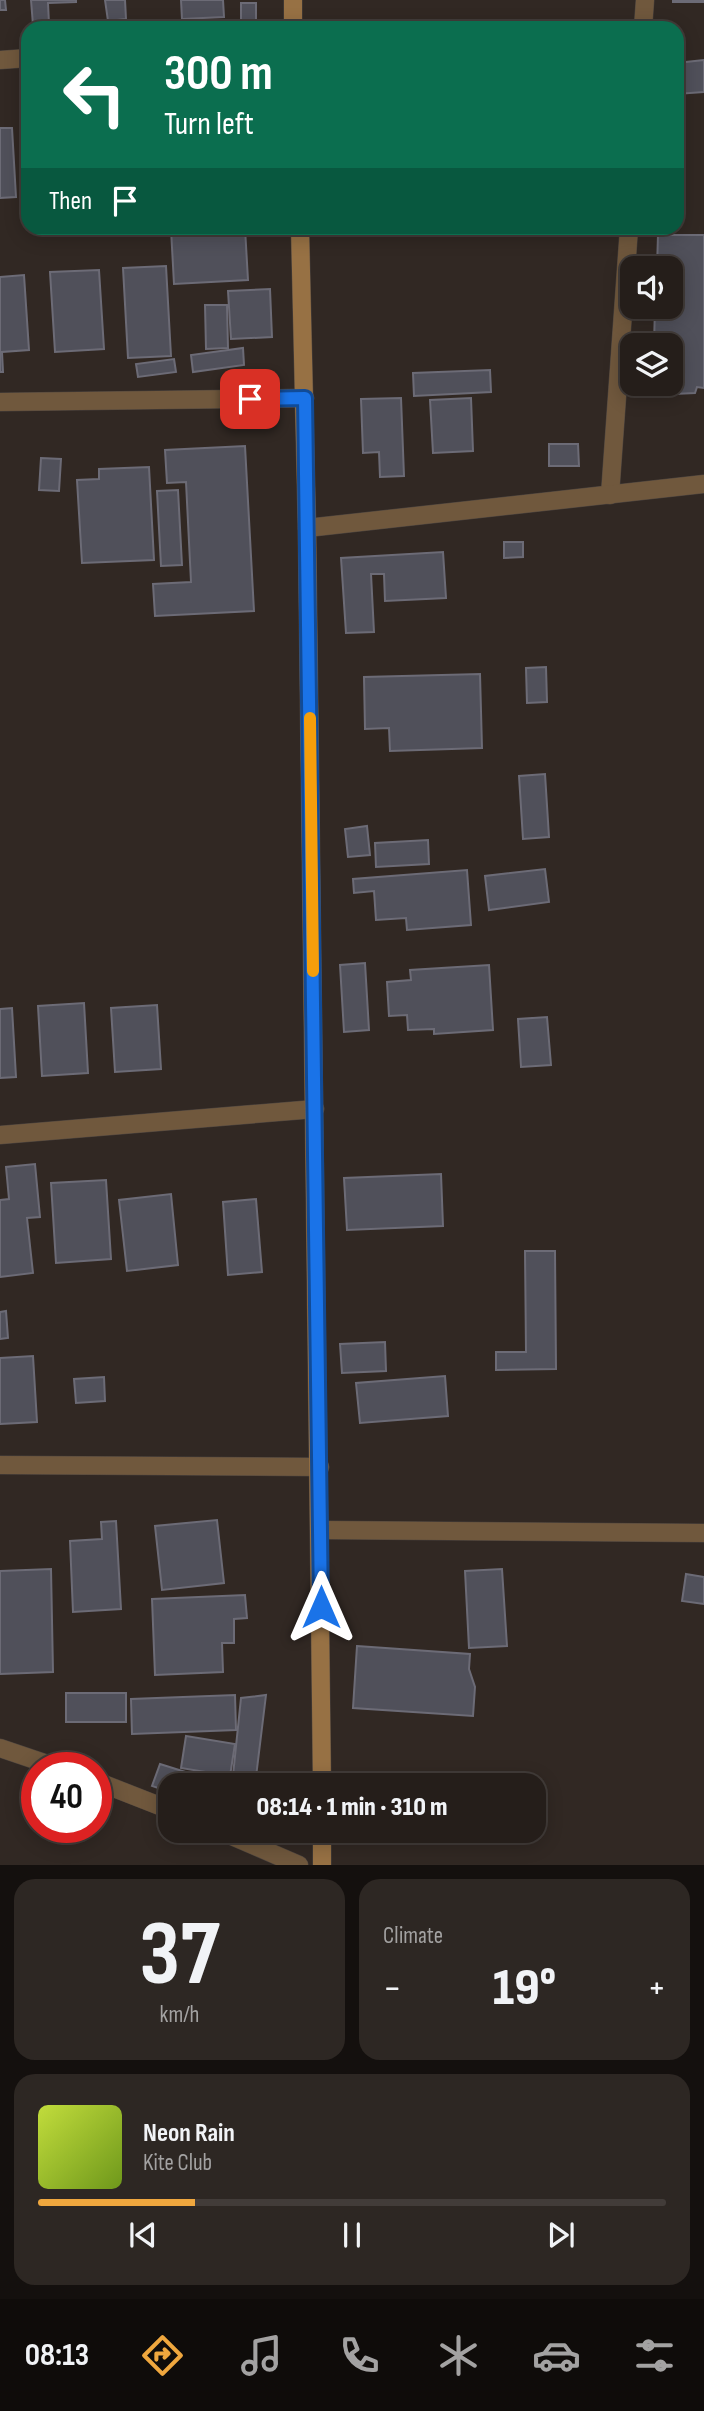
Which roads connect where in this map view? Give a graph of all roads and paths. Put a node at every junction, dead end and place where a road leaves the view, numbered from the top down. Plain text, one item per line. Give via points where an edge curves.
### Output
1 (293, 0) edge
2 (645, 0) edge
3 (293, 21) edge
4 (644, 21) edge
5 (21, 58) edge
6 (0, 60) edge
7 (299, 235) edge
8 (629, 235) edge
9 (305, 398) junction
10 (0, 402) edge
11 (704, 484) edge
12 (610, 495) junction
13 (307, 528) junction
14 (315, 1108) junction
15 (0, 1135) edge
16 (0, 1465) edge
17 (320, 1467) junction
18 (320, 1530) junction
19 (704, 1533) edge
20 (0, 1748) edge
21 (21, 1755) edge
22 (322, 1773) edge
23 (112, 1787) edge
24 (158, 1805) edge
25 (248, 1843) edge
26 (322, 1843) edge
27 (299, 1865) edge
28 (322, 1865) edge

1 - 3 street
2 - 4 street
5 - 6 street
7 - 9 street
8 - 12 street
9 - 10 street
9 - 13 street
11 - 12 street
12 - 13 street
13 - 14 street
14 - 15 street
14 - 17 street
16 - 17 street
17 - 18 street
18 - 19 street
18 - 22 street
20 - 21 street
23 - 24 street
25 - 27 street
26 - 28 street

